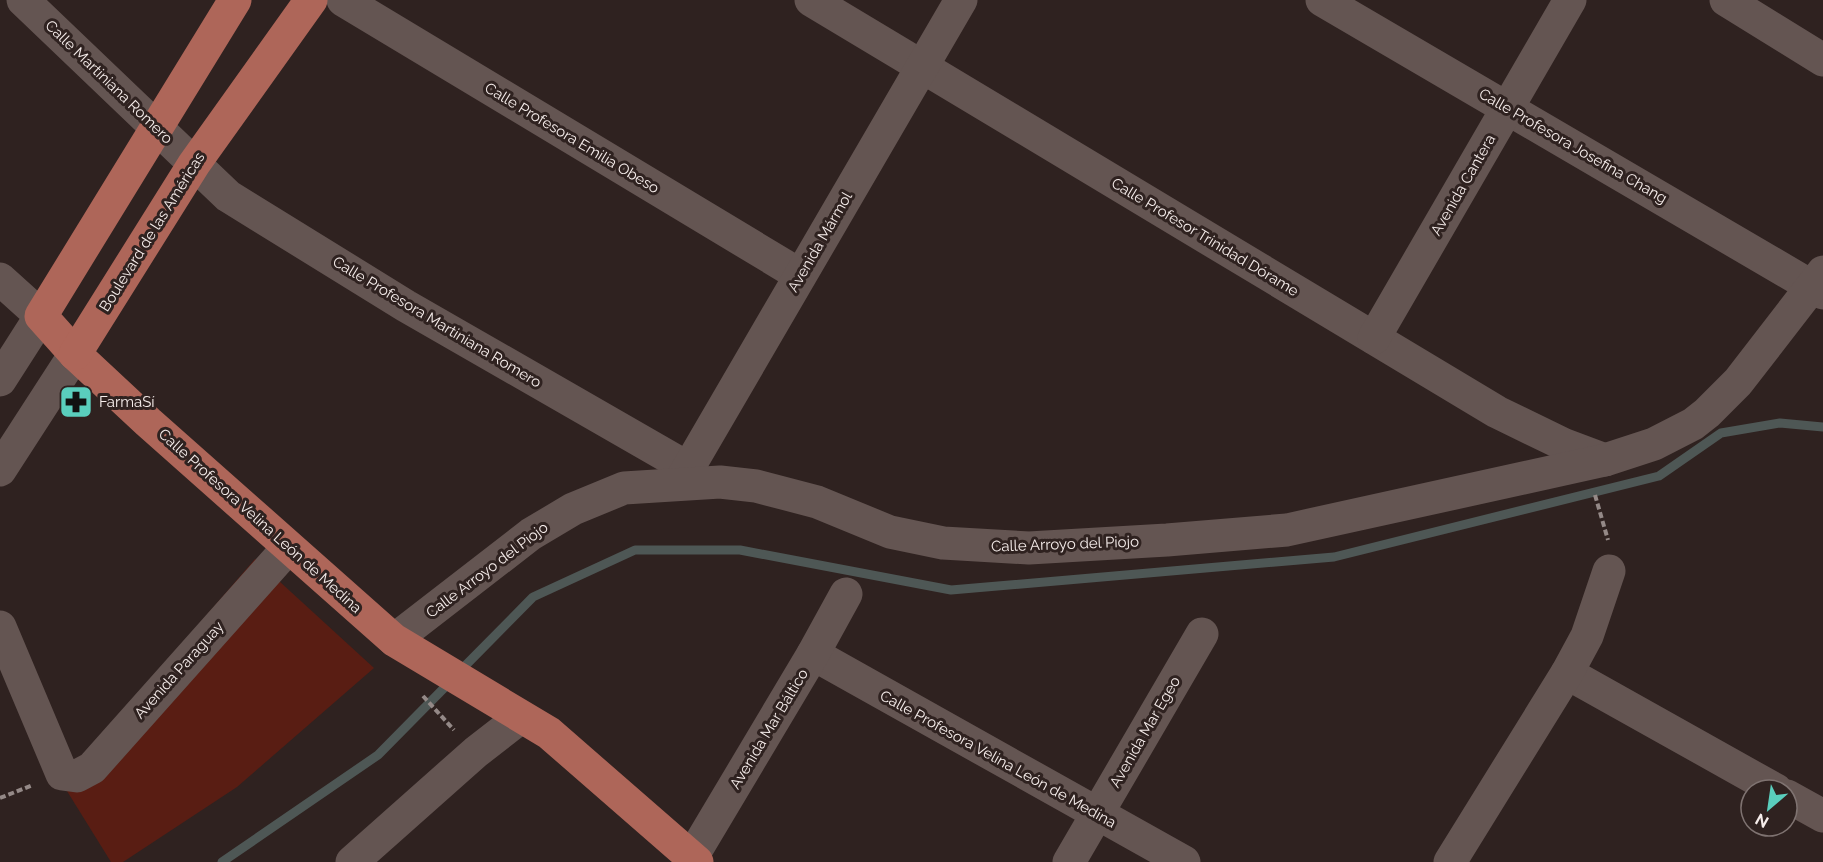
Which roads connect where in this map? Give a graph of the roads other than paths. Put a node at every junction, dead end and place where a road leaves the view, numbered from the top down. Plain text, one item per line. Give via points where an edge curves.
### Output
1 (23, 0) edge
2 (235, 0) edge
3 (311, 0) edge
4 (343, 0) edge
5 (811, 0) edge
6 (962, 0) edge
7 (1322, 0) edge
8 (1570, 0) edge
9 (1726, 0) edge
10 (1823, 60) edge
11 (922, 67) junction
12 (1507, 108) junction
13 (158, 128) junction
14 (194, 164) junction
15 (800, 275) junction
16 (0, 279) edge
17 (1820, 284) edge
18 (41, 316) junction
19 (1374, 338) junction
20 (75, 354) junction
21 (0, 380) edge
22 (1605, 460) junction
23 (0, 470) edge
24 (684, 476) junction
25 (288, 548) junction
26 (1609, 571) dead end
27 (846, 594) dead end
28 (0, 627) edge
29 (1202, 634) dead end
30 (394, 640) junction
31 (813, 654) junction
32 (1568, 673) junction
33 (521, 717) junction
34 (1755, 778) edge
35 (1799, 803) edge
36 (1096, 815) junction
37 (1823, 816) edge
38 (692, 861) edge
39 (352, 862) edge
40 (1069, 862) edge
41 (1184, 862) edge
42 (1450, 862) edge

1 - 13 street, Calle Martiniana Romero
2 - 13 main road
3 - 14 main road, Boulevard de las Américas
4 - 15 street, Calle Profesora Emilia Obeso
5 - 11 street, Calle Profesor Trinidad Dórame
6 - 11 street, Avenida Mármol
7 - 12 street, Calle Profesora Josefina Chang
8 - 12 street, Avenida Cantera
9 - 10 street
11 - 15 street, Avenida Mármol
11 - 19 street, Calle Profesor Trinidad Dórame
12 - 17 street, Calle Profesora Josefina Chang
12 - 19 street, Avenida Cantera
13 - 14 street, Calle Martiniana Romero
13 - 18 main road
14 - 20 main road, Boulevard de las Américas
14 - 24 street, Calle Profesora Martiniana Romero via 228,196
15 - 24 street, Avenida Mármol
16 - 18 street, Calle Profesora Velina León de Medina
17 - 22 street, Calle Arroyo del Piojo via 1707,413 1654,444
18 - 20 main road, Calle Profesora Velina León de Medina
18 - 21 street
19 - 22 street, Calle Profesor Trinidad Dórame via 1497,412
20 - 23 street, Boulevard de las Américas
20 - 25 main road, Calle Profesora Velina León de Medina
22 - 24 street, Calle Arroyo del Piojo via 1287,530 1029,548 943,543 890,532 817,502 756,486
24 - 30 street, Calle Arroyo del Piojo via 624,488 573,509 531,534
25 - 28 street, Avenida Paraguay via 92,768 77,777 62,774
25 - 30 main road, Calle Profesora Velina León de Medina
26 - 32 street via 1587,636
27 - 31 street, Avenida Mar Báltico
29 - 36 street, Avenida Mar Egeo
30 - 33 main road, Calle Profesora Velina León de Medina
31 - 36 street, Calle Profesora Velina León de Medina
31 - 38 street, Avenida Mar Báltico
32 - 34 street
32 - 42 street
33 - 38 main road via 549,734
33 - 39 street
35 - 37 street
36 - 40 street, Avenida Mar Egeo
36 - 41 street, Calle Profesora Velina León de Medina

